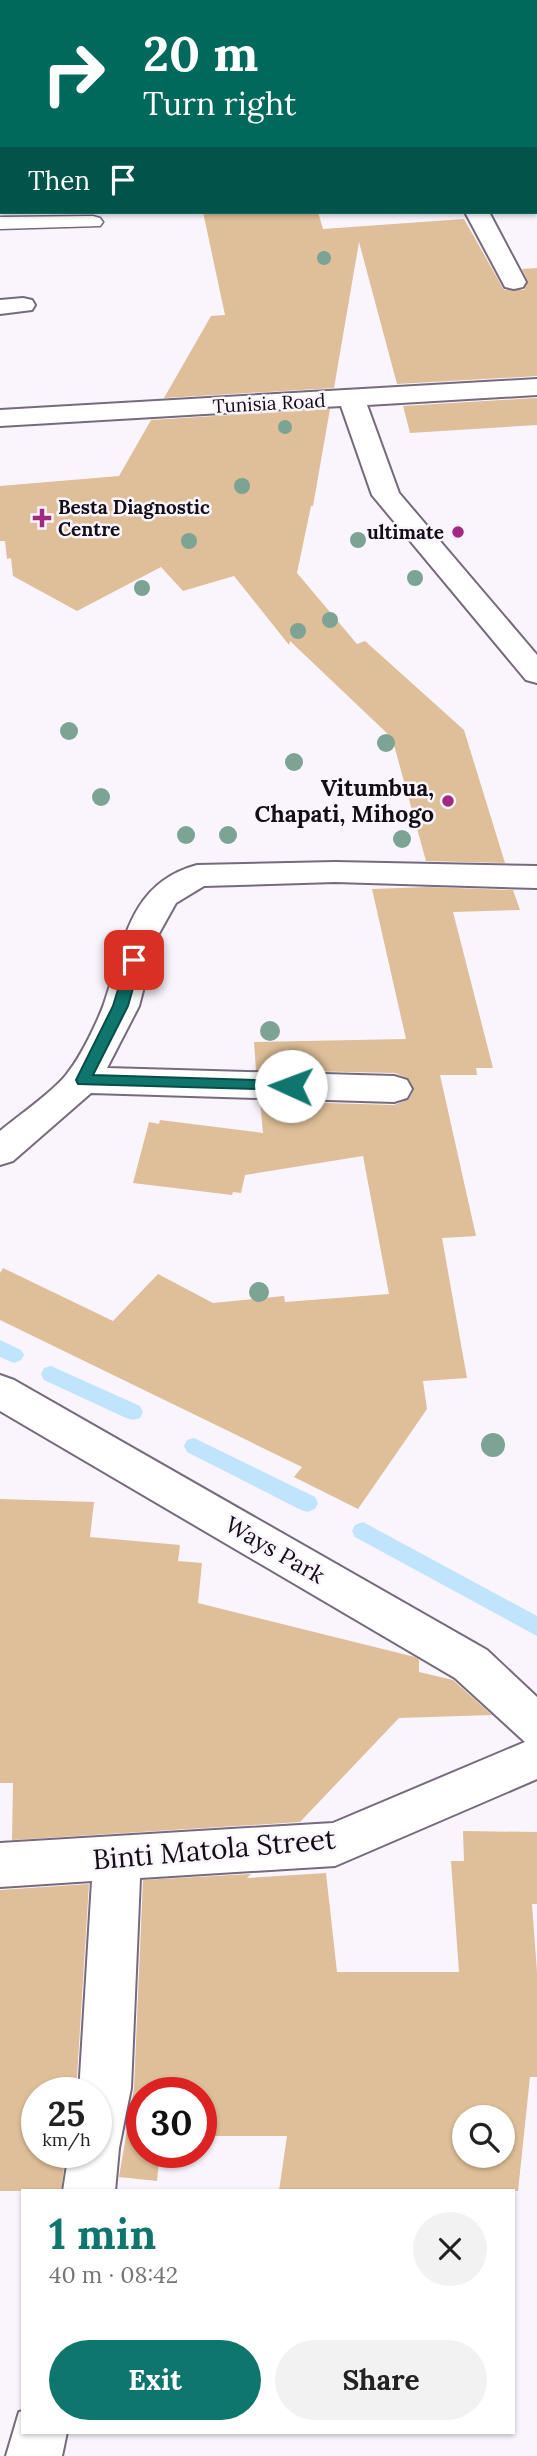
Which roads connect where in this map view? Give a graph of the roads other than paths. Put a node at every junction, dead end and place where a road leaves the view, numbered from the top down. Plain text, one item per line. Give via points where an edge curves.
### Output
1 (478, 214) edge
2 (93, 222) dead end
3 (0, 223) edge
4 (514, 282) dead end
5 (537, 387) edge
6 (351, 398) junction
7 (0, 418) edge
8 (537, 674) edge
9 (537, 877) edge
10 (83, 1080) junction
11 (394, 1089) dead end
12 (0, 1152) edge
13 (0, 1391) edge
14 (537, 1726) edge
15 (537, 1758) edge
16 (117, 1857) junction
17 (0, 1865) edge
18 (105, 2077) edge
19 (93, 2168) edge
20 (89, 2189) edge
21 (40, 2434) edge
22 (34, 2456) edge

1 - 4 street
2 - 3 lane
5 - 6 street, Tunisia Road
6 - 7 street, Tunisia Road
6 - 8 street via 386,495
9 - 10 street via 335,872 197,876 163,896 157,906 140,937 121,1006
10 - 11 street
10 - 12 street
13 - 14 street, Ways Park via 471,1664
15 - 16 street, Binti Matola Street via 335,1844
16 - 17 street, Binti Matola Street
16 - 18 street
19 - 20 street
21 - 22 street

